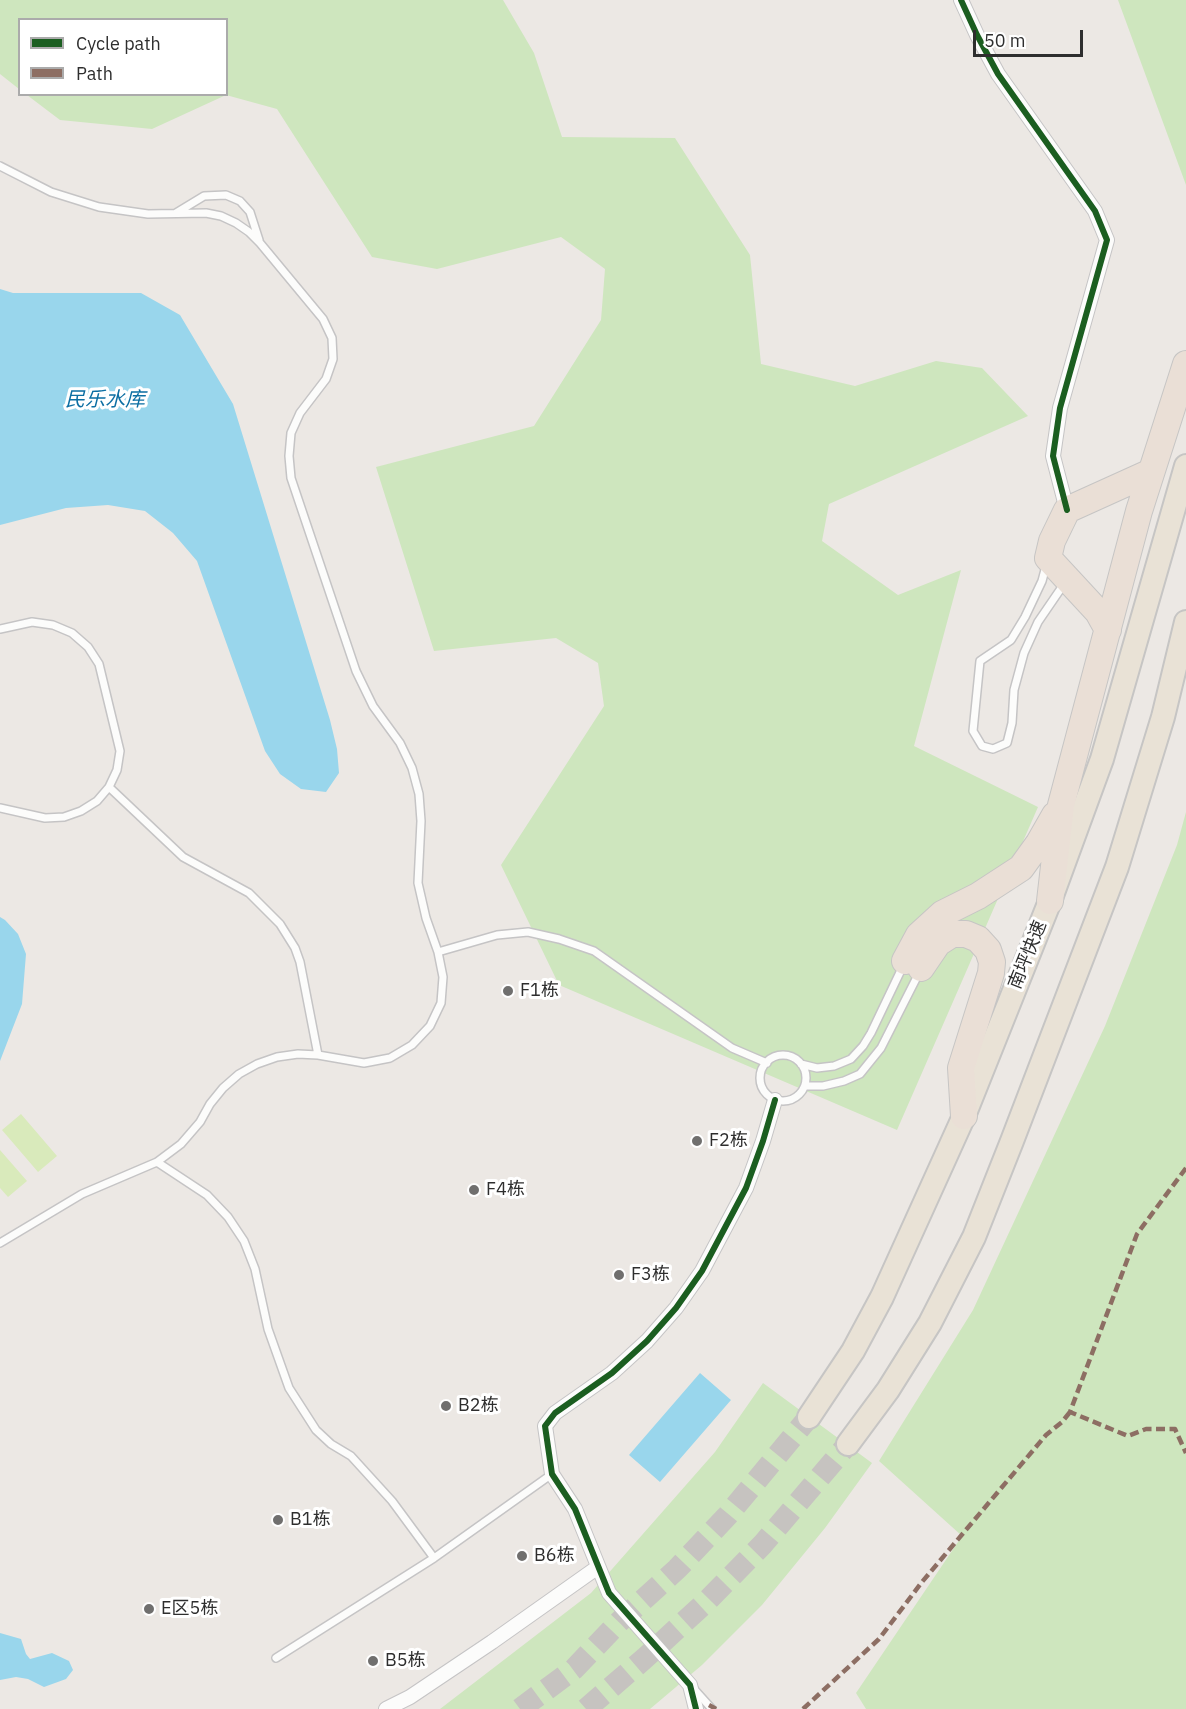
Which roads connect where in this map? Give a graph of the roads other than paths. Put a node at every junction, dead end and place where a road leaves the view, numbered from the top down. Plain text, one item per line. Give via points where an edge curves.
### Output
1 (961, 0) edge
2 (0, 166) edge
3 (174, 215) junction
4 (260, 243) junction
5 (1186, 364) edge
6 (1186, 466) edge
7 (1151, 472) junction
8 (1067, 510) junction
9 (1048, 558) junction
10 (1068, 578) junction
11 (1186, 622) edge
12 (0, 629) edge
13 (1108, 630) junction
14 (109, 787) junction
15 (1061, 805) junction
16 (0, 808) edge
17 (1050, 901) junction
18 (438, 952) junction
19 (913, 965) junction
20 (318, 1055) junction
21 (766, 1063) junction
22 (801, 1064) junction
23 (805, 1086) junction
24 (775, 1100) junction
25 (964, 1116) junction
26 (157, 1162) junction
27 (0, 1243) edge
28 (809, 1417) tunnel mouth
29 (848, 1444) tunnel mouth
30 (552, 1474) junction
31 (434, 1558) junction
32 (598, 1567) junction
33 (276, 1658) dead end
34 (690, 1684) junction
35 (386, 1709) edge
36 (696, 1709) edge
37 (712, 1709) edge

1 - 8 street via 998,74 1095,211 1107,240 1059,417 1053,456
2 - 3 lane via 74,201 124,212
3 - 4 lane via 198,212 221,216
3 - 4 lane via 204,196 226,195 240,201 250,212
4 - 18 lane via 323,320 332,338 333,359 326,379 300,413 291,434 291,478 356,671 412,768 421,821 418,883
5 - 7 highway
6 - 17 highway, 南坪快速 via 1102,759
7 - 8 highway
7 - 13 highway
8 - 9 highway
9 - 10 highway
9 - 10 lane via 1042,581 1011,640 980,661 973,731 982,746 993,749 1007,743 1024,653 1038,622
10 - 13 highway via 1098,612
11 - 29 highway via 1163,717 1117,867 974,1237 930,1323
12 - 14 lane via 32,622 53,625 88,646 99,664 120,751
13 - 15 highway
14 - 16 lane via 81,812 64,817 45,818
14 - 20 lane via 183,857 249,893 280,924 300,962
15 - 17 highway
15 - 19 highway via 1021,868 942,914 919,935
17 - 25 highway, 南坪快速
18 - 20 lane via 443,977 441,1003 430,1026 412,1045 390,1058 364,1063
18 - 21 lane via 497,935 528,932 586,948 631,975 732,1048
19 - 22 lane via 851,1059 817,1068
19 - 23 lane via 881,1048 860,1074 823,1086
19 - 25 highway via 952,934 978,939 988,950 991,973 961,1068
20 - 26 lane via 277,1057 239,1074 223,1088 181,1144
21 - 22 lane via 788,1056
21 - 24 lane via 761,1084
22 - 23 lane
23 - 24 lane via 790,1100
24 - 30 street via 746,1188 702,1271 676,1308 612,1373 555,1413 545,1426
25 - 28 highway, 南坪快速 via 882,1297 854,1351
26 - 27 lane via 82,1194
26 - 31 lane via 207,1196 228,1217 244,1241 255,1269 268,1329 289,1388 316,1430 371,1477
30 - 31 lane
30 - 32 street via 575,1509
31 - 33 lane
32 - 34 street via 609,1593
32 - 35 street via 410,1697
34 - 36 street
34 - 37 lane

